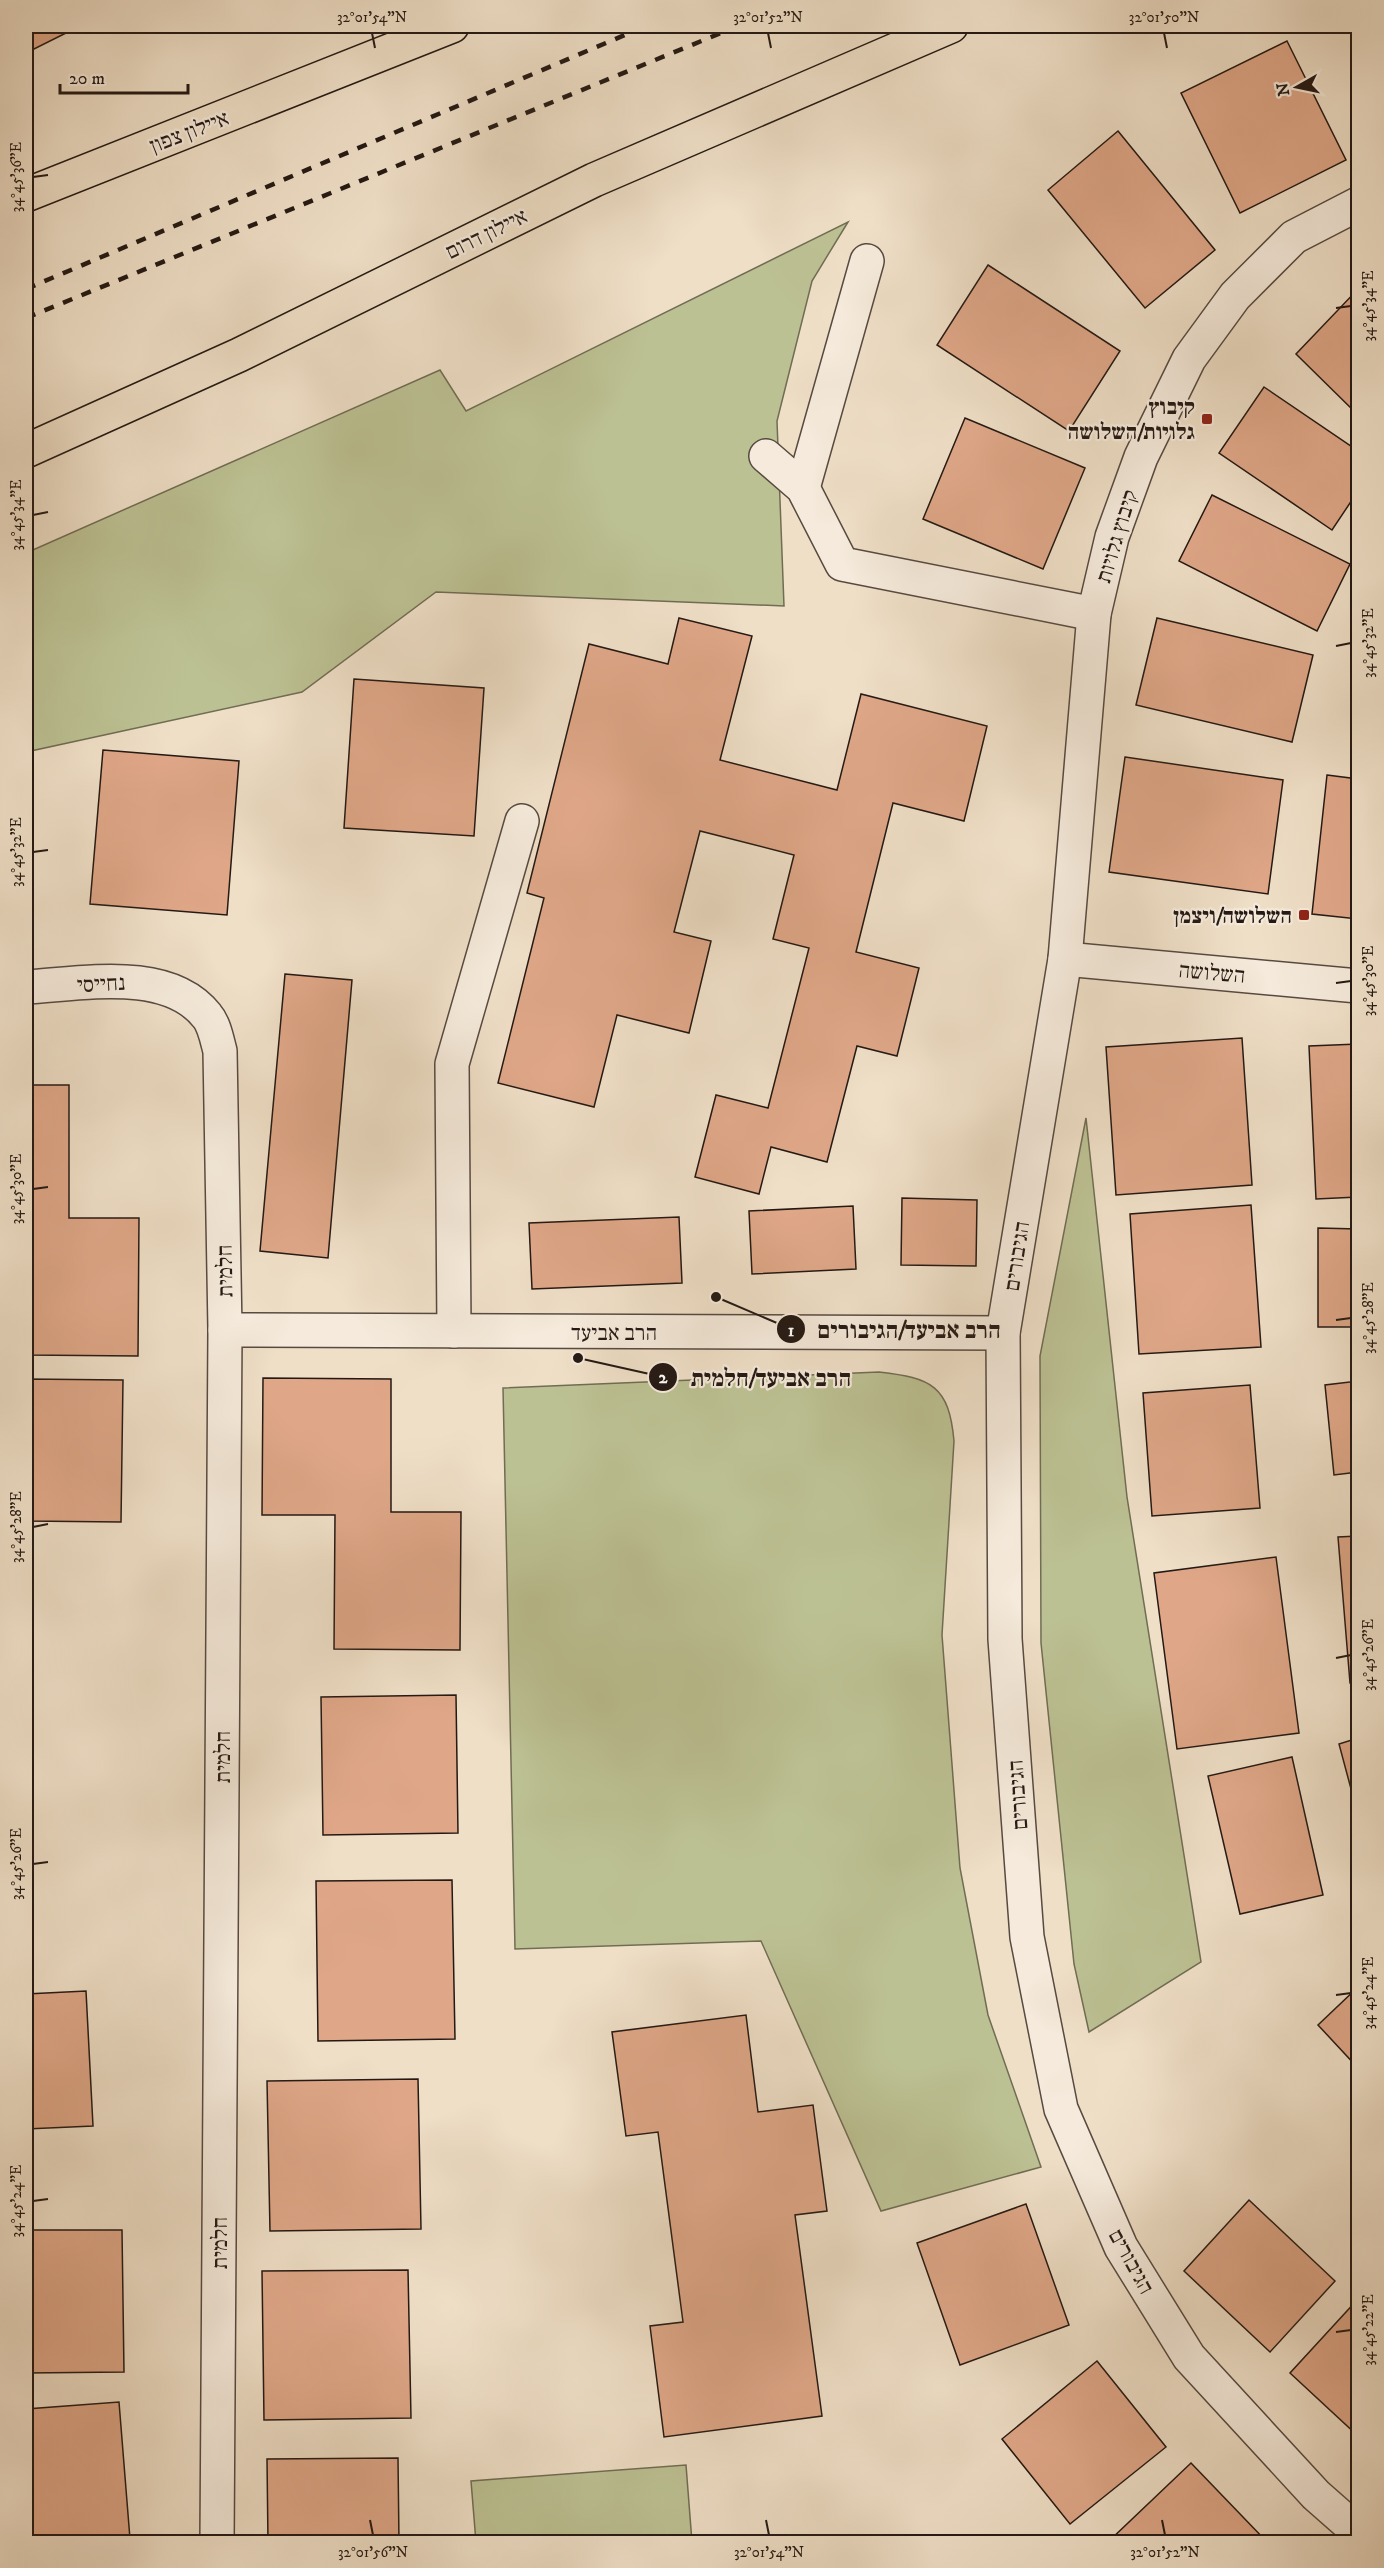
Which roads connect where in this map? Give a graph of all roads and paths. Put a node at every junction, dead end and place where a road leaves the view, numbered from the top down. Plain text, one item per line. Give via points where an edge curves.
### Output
1 (452, 26) edge
2 (951, 26) edge
3 (26, 195) edge
4 (1359, 204) edge
5 (867, 261) dead end
6 (26, 451) edge
7 (766, 456) dead end
8 (803, 488) junction
9 (1094, 614) junction
10 (522, 821) dead end
11 (1065, 959) junction
12 (1359, 986) edge
13 (26, 987) edge
14 (175, 990) joint
15 (225, 1330) junction
16 (454, 1331) junction
17 (1004, 1333) junction
18 (1359, 2532) edge
19 (217, 2542) edge

1 - 3 highway, איילון צפון
2 - 6 highway, איילון דרום via 594,180 239,355
4 - 9 street, קיבוץ גלויות via 1294,237 1235,296 1189,359 1141,457 1112,537
5 - 8 street
7 - 8 street
8 - 9 street via 842,564
9 - 11 street, קיבוץ גלויות
10 - 16 street via 452,1064
11 - 12 street, השלושה
11 - 17 street, הגיבורים
13 - 14 street, נחייסי via 135,981
14 - 15 street, חלמית via 208,1016 220,1051
15 - 16 street, הרב אביעד
15 - 19 street, חלמית
16 - 17 street, הרב אביעד
17 - 18 street, הגיבורים via 1005,1639 1027,1937 1061,2109 1121,2247 1189,2357 1316,2495

